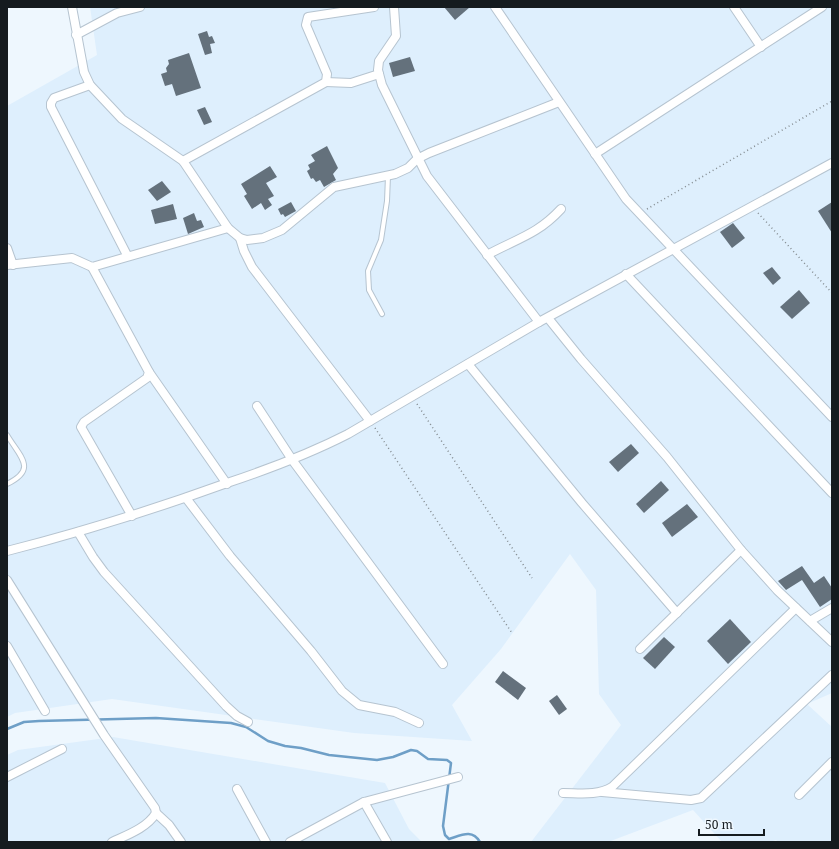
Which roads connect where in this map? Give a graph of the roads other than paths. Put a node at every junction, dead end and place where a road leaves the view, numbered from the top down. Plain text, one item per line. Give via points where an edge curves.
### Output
1 (72, 7) edge
2 (140, 7) edge
3 (374, 7) edge
4 (394, 7) edge
5 (495, 7) edge
6 (734, 7) edge
7 (822, 7) edge
8 (76, 35) junction
9 (761, 46) junction
10 (379, 74) junction
11 (326, 82) junction
12 (90, 85) junction
13 (560, 102) junction
14 (595, 154) junction
15 (417, 159) junction
16 (183, 161) junction
17 (832, 163) edge
18 (388, 176) junction
19 (561, 209) dead end
20 (228, 228) junction
21 (240, 238) junction
22 (7, 248) edge
23 (673, 249) junction
24 (127, 255) junction
25 (487, 255) junction
26 (10, 265) edge
27 (92, 267) junction
28 (626, 274) junction
29 (382, 314) dead end
30 (548, 318) junction
31 (539, 322) junction
32 (468, 364) junction
33 (149, 372) junction
34 (257, 406) dead end
35 (832, 417) edge
36 (370, 421) junction
37 (7, 435) edge
38 (293, 460) junction
39 (7, 484) edge
40 (227, 484) junction
41 (832, 494) edge
42 (186, 498) junction
43 (132, 516) junction
44 (78, 532) junction
45 (741, 550) junction
46 (7, 552) edge
47 (7, 580) edge
48 (796, 608) junction
49 (832, 608) edge
50 (677, 613) junction
51 (810, 622) junction
52 (832, 642) edge
53 (7, 646) edge
54 (640, 649) dead end
55 (443, 664) dead end
56 (832, 675) edge
57 (45, 711) dead end
58 (248, 722) dead end
59 (420, 723) dead end
60 (62, 749) dead end
61 (832, 762) edge
62 (7, 777) edge
63 (458, 777) dead end
64 (238, 789) dead end
65 (602, 792) junction
66 (563, 793) dead end
67 (800, 795) dead end
68 (364, 802) junction
69 (156, 813) junction
70 (112, 842) edge
71 (181, 842) edge
72 (266, 842) edge
73 (290, 842) edge
74 (387, 842) edge

1 - 8 street
2 - 8 street via 117,13
3 - 11 street via 310,15 307,18 306,25 327,74
4 - 10 street via 396,36 379,61
5 - 13 street
6 - 9 street
7 - 9 street
8 - 12 street via 84,72
9 - 14 street
10 - 11 street via 351,83
10 - 15 street
11 - 16 street
12 - 16 street via 122,119
12 - 24 street via 54,98 51,103
13 - 14 street
13 - 15 street
14 - 23 street via 639,214
15 - 18 street via 408,168
15 - 25 street via 440,194
16 - 20 street
17 - 23 street
18 - 21 street via 334,187 282,230 263,238
18 - 29 lane via 388,201 381,240 368,271 369,290
19 - 25 street via 540,228
20 - 21 street
20 - 24 street
21 - 36 street via 252,267
22 - 26 street
23 - 28 street
23 - 35 street
24 - 27 street
25 - 31 street
26 - 27 street via 72,258
27 - 33 street
28 - 30 street
28 - 41 street
30 - 31 street
30 - 45 street via 667,457
31 - 32 street
32 - 36 street
32 - 50 street via 582,503
33 - 40 street
33 - 43 street via 147,378 84,422 82,427
34 - 38 street
36 - 38 street
37 - 39 lane via 25,469 22,475
38 - 40 street
38 - 55 street
40 - 42 street
42 - 43 street
42 - 59 street via 230,556 342,691 359,705 395,712
43 - 44 street
44 - 46 street
44 - 58 street via 104,572 226,706
45 - 48 street
45 - 50 street
47 - 69 street via 104,735 146,792
48 - 51 street
48 - 65 street via 621,779
49 - 51 street
50 - 54 street
51 - 52 street
53 - 57 street
56 - 65 street via 701,798 691,800
60 - 62 street
61 - 67 street
63 - 68 street
64 - 72 street
65 - 66 street
68 - 73 street
68 - 74 street
69 - 70 street via 153,819 137,830
69 - 71 street via 169,825

